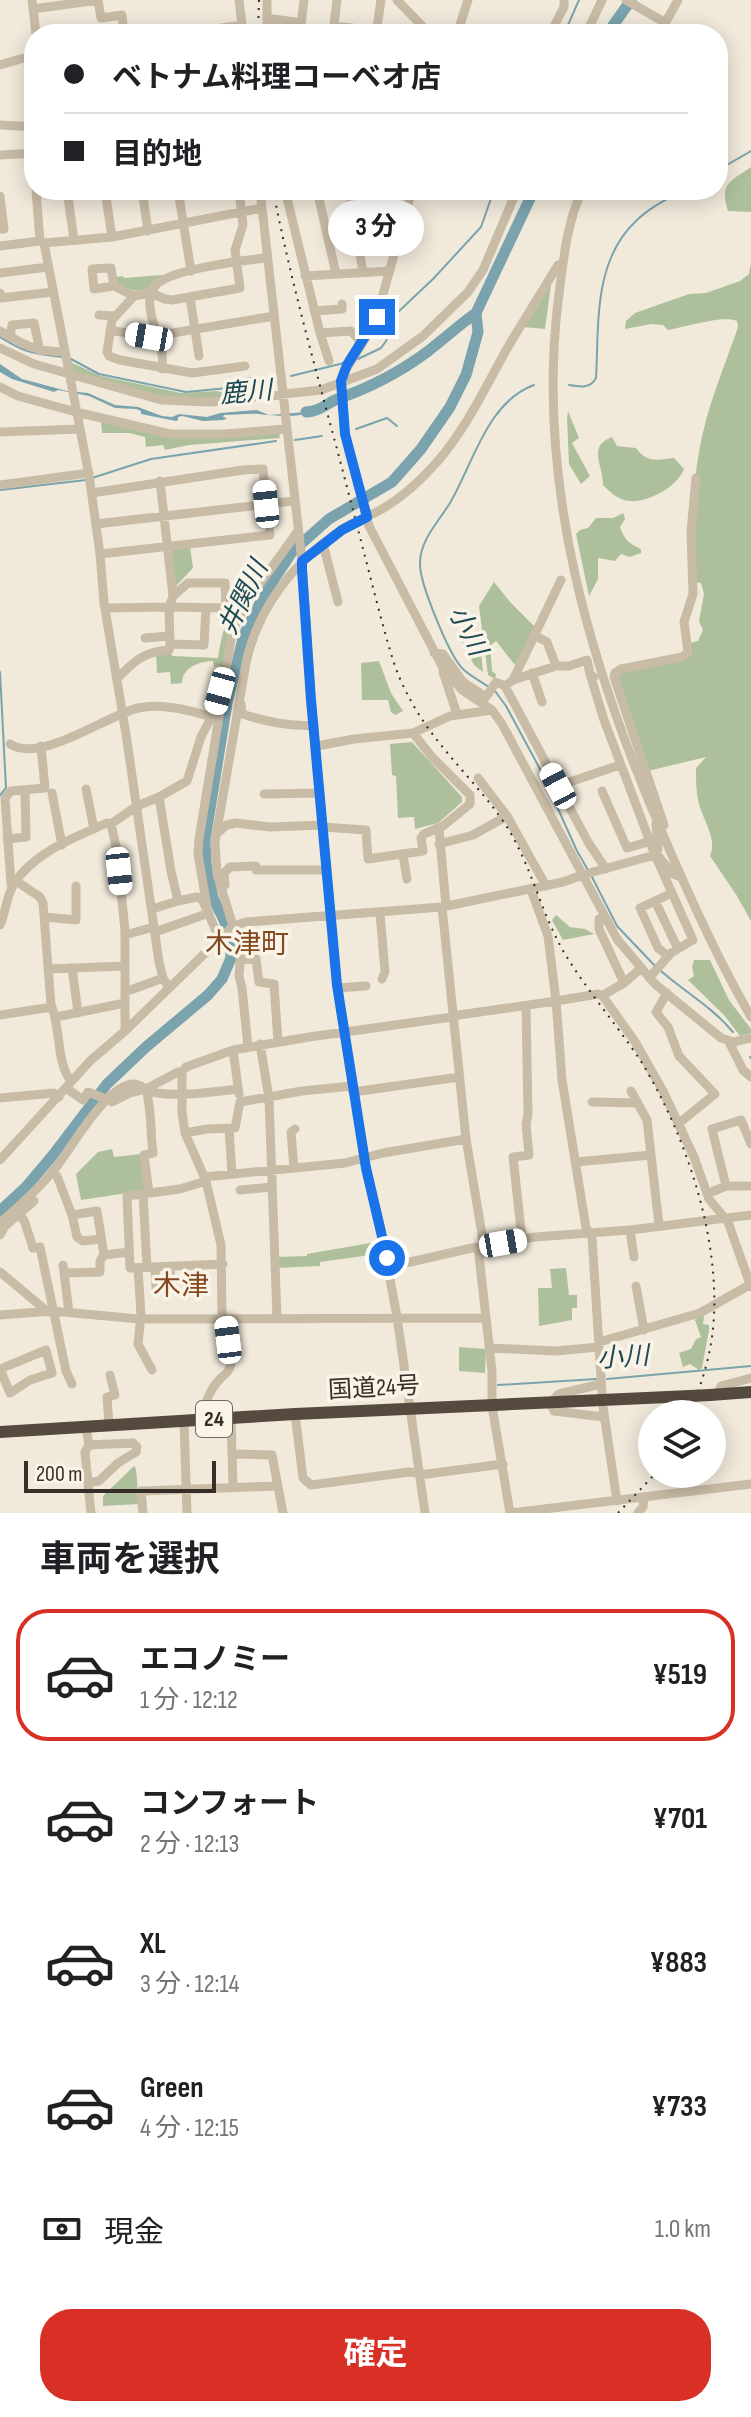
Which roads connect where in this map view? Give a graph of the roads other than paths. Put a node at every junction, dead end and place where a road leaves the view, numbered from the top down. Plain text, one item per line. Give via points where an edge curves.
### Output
1 (100, 0) edge
2 (239, 0) edge
3 (267, 0) edge
4 (304, 0) edge
5 (337, 0) edge
6 (381, 0) edge
7 (397, 0) edge
8 (468, 0) edge
9 (564, 0) edge
10 (602, 0) edge
11 (626, 0) edge
12 (678, 0) edge
13 (33, 5) edge
14 (267, 18) junction
15 (663, 21) junction
16 (301, 23) joint
17 (123, 24) edge
18 (241, 24) edge
19 (267, 24) edge
20 (334, 24) edge
21 (378, 24) edge
22 (420, 24) edge
23 (460, 24) edge
24 (555, 24) edge
25 (591, 24) edge
26 (662, 24) edge
27 (24, 58) edge
28 (0, 65) edge
29 (0, 125) edge
30 (24, 126) edge
31 (24, 154) edge
32 (0, 155) edge
33 (0, 196) edge
34 (37, 200) edge
35 (68, 200) edge
36 (106, 200) edge
37 (143, 200) edge
38 (180, 200) edge
39 (240, 200) edge
40 (261, 200) edge
41 (287, 200) edge
42 (319, 200) edge
43 (351, 200) edge
44 (409, 200) edge
45 (513, 200) edge
46 (579, 200) edge
47 (262, 208) junction
48 (242, 211) junction
49 (376, 220) dead end
50 (184, 224) junction
51 (402, 225) junction
52 (0, 229) edge
53 (148, 231) junction
54 (112, 237) junction
55 (74, 240) junction
56 (42, 242) junction
57 (0, 246) edge
58 (267, 258) junction
59 (237, 261) junction
60 (562, 265) junction
61 (48, 267) junction
62 (191, 271) junction
63 (390, 271) junction
64 (363, 272) junction
65 (0, 273) edge
66 (336, 274) junction
67 (305, 276) junction
68 (114, 286) dead end
69 (53, 292) junction
70 (0, 293) edge
71 (151, 293) junction
72 (134, 296) junction
73 (190, 297) junction
74 (342, 304) dead end
75 (314, 311) junction
76 (99, 315) dead end
77 (115, 316) junction
78 (274, 316) junction
79 (195, 328) junction
80 (110, 330) junction
81 (0, 331) edge
82 (320, 333) junction
83 (159, 335) junction
84 (10, 337) junction
85 (361, 342) junction
86 (0, 348) edge
87 (40, 351) junction
88 (65, 352) junction
89 (199, 356) dead end
90 (329, 361) dead end
91 (245, 366) dead end
92 (162, 369) junction
93 (70, 377) junction
94 (341, 383) junction
95 (0, 387) edge
96 (282, 396) junction
97 (76, 409) junction
98 (286, 427) junction
99 (80, 429) junction
100 (0, 432) edge
101 (89, 476) junction
102 (696, 478) dead end
103 (160, 481) junction
104 (0, 485) edge
105 (92, 493) junction
106 (294, 501) junction
107 (266, 504) junction
108 (366, 514) junction
109 (164, 516) junction
110 (96, 524) junction
111 (298, 535) junction
112 (323, 544) junction
113 (167, 547) junction
114 (100, 554) junction
115 (302, 559) junction
116 (561, 580) dead end
117 (173, 596) junction
118 (338, 602) dead end
119 (169, 607) junction
120 (105, 608) junction
121 (206, 608) junction
122 (536, 636) junction
123 (145, 638) dead end
124 (170, 640) junction
125 (434, 653) junction
126 (556, 666) junction
127 (443, 668) junction
128 (532, 673) junction
129 (590, 674) junction
130 (117, 679) junction
131 (225, 682) junction
132 (504, 684) junction
133 (241, 685) junction
134 (608, 694) junction
135 (542, 702) dead end
136 (492, 710) junction
137 (122, 714) junction
138 (457, 714) junction
139 (212, 717) junction
140 (314, 725) junction
141 (413, 733) junction
142 (10, 744) dead end
143 (41, 746) junction
144 (317, 746) junction
145 (620, 765) junction
146 (478, 778) dead end
147 (558, 786) junction
148 (52, 789) junction
149 (86, 789) dead end
150 (25, 790) junction
151 (602, 791) dead end
152 (320, 793) junction
153 (264, 794) dead end
154 (159, 797) junction
155 (137, 806) junction
156 (507, 816) junction
157 (657, 820) junction
158 (111, 824) junction
159 (323, 826) junction
160 (94, 829) junction
161 (439, 829) junction
162 (216, 834) junction
163 (5, 838) edge
164 (651, 841) junction
165 (439, 844) junction
166 (62, 845) junction
167 (669, 848) junction
168 (403, 855) junction
169 (655, 855) junction
170 (327, 870) junction
171 (603, 870) junction
172 (584, 875) junction
173 (681, 877) junction
174 (407, 879) dead end
175 (13, 883) junction
176 (76, 886) dead end
177 (546, 886) junction
178 (0, 890) edge
179 (531, 890) junction
180 (672, 893) junction
181 (178, 901) junction
182 (655, 901) junction
183 (444, 906) junction
184 (152, 909) junction
185 (208, 910) junction
186 (380, 913) junction
187 (331, 915) junction
188 (45, 917) junction
189 (604, 917) junction
190 (233, 924) junction
191 (0, 925) edge
192 (155, 930) junction
193 (125, 935) junction
194 (222, 937) junction
195 (678, 949) junction
196 (666, 958) junction
197 (240, 960) junction
198 (125, 966) junction
199 (72, 968) junction
200 (48, 969) junction
201 (640, 969) junction
202 (652, 975) junction
203 (163, 978) junction
204 (382, 979) dead end
205 (261, 982) junction
206 (624, 983) junction
207 (366, 986) dead end
208 (169, 988) junction
209 (242, 988) junction
210 (337, 988) junction
211 (667, 993) junction
212 (604, 996) junction
213 (125, 998) junction
214 (556, 1001) junction
215 (526, 1006) junction
216 (52, 1007) junction
217 (78, 1013) junction
218 (0, 1015) edge
219 (56, 1017) junction
220 (452, 1017) junction
221 (751, 1017) edge
222 (125, 1031) junction
223 (344, 1033) junction
224 (751, 1038) edge
225 (278, 1042) junction
226 (729, 1042) junction
227 (260, 1044) junction
228 (248, 1047) junction
229 (233, 1050) junction
230 (182, 1072) junction
231 (459, 1077) junction
232 (751, 1077) edge
233 (68, 1084) junction
234 (146, 1089) junction
235 (238, 1089) junction
236 (353, 1089) junction
237 (631, 1091) dead end
238 (181, 1094) junction
239 (59, 1097) junction
240 (0, 1098) edge
241 (104, 1098) junction
242 (269, 1098) junction
243 (240, 1102) junction
244 (592, 1102) dead end
245 (638, 1103) junction
246 (678, 1124) junction
247 (229, 1129) junction
248 (295, 1129) dead end
249 (185, 1133) junction
250 (466, 1139) junction
251 (751, 1144) edge
252 (651, 1155) junction
253 (365, 1159) junction
254 (0, 1160) edge
255 (576, 1162) junction
256 (294, 1168) junction
257 (271, 1170) junction
258 (232, 1174) junction
259 (57, 1176) junction
260 (205, 1179) junction
261 (726, 1186) junction
262 (751, 1186) edge
263 (272, 1187) junction
264 (240, 1190) dead end
265 (146, 1194) junction
266 (707, 1194) junction
267 (19, 1215) junction
268 (72, 1215) junction
269 (751, 1215) edge
270 (723, 1218) junction
271 (659, 1225) junction
272 (1, 1228) edge
273 (630, 1230) junction
274 (589, 1232) junction
275 (101, 1239) junction
276 (522, 1239) junction
277 (481, 1247) junction
278 (129, 1252) junction
279 (104, 1255) junction
280 (634, 1257) dead end
281 (223, 1264) junction
282 (147, 1267) junction
283 (170, 1267) junction
284 (388, 1267) junction
285 (0, 1272) edge
286 (751, 1285) edge
287 (636, 1286) dead end
288 (50, 1312) junction
289 (69, 1312) junction
290 (0, 1315) edge
291 (397, 1317) junction
292 (228, 1318) junction
293 (277, 1318) junction
294 (486, 1318) junction
295 (139, 1319) junction
296 (644, 1330) junction
297 (599, 1345) junction
298 (489, 1348) junction
299 (0, 1369) edge
300 (152, 1370) dead end
301 (110, 1375) dead end
302 (751, 1378) edge
303 (72, 1384) dead end
304 (751, 1392) edge
305 (714, 1395) junction
306 (550, 1403) junction
307 (492, 1406) junction
308 (410, 1408) junction
309 (295, 1414) junction
310 (231, 1417) junction
311 (204, 1420) junction
312 (184, 1421) junction
313 (109, 1426) junction
314 (86, 1428) junction
315 (0, 1432) edge
316 (89, 1445) junction
317 (233, 1454) junction
318 (503, 1464) junction
319 (419, 1473) junction
320 (88, 1483) junction
321 (751, 1484) edge
322 (278, 1486) junction
323 (233, 1487) junction
324 (187, 1489) junction
325 (644, 1498) junction
326 (617, 1501) junction
327 (91, 1513) edge
328 (143, 1513) edge
329 (187, 1513) edge
330 (283, 1513) edge
331 (425, 1513) edge
332 (510, 1513) edge
333 (638, 1513) edge

1 - 13 street
1 - 17 street via 101,18 122,15
2 - 18 street
3 - 14 street
4 - 16 street
5 - 20 street
6 - 21 street
7 - 22 street
8 - 23 street
9 - 24 street
10 - 25 street
11 - 15 street
12 - 15 street
14 - 16 street
14 - 19 street
15 - 26 street
27 - 28 street
29 - 30 street
31 - 32 street
33 - 52 street
34 - 56 street
35 - 55 street
36 - 54 street
37 - 53 street
38 - 50 street
39 - 48 street
40 - 47 street
41 - 67 street
42 - 66 street
43 - 64 street
44 - 51 street
45 - 94 street via 483,270 458,303 382,366
46 - 60 street
47 - 48 street
47 - 58 street
48 - 50 street
48 - 59 street
49 - 51 street
50 - 53 street
50 - 62 street
51 - 63 street
53 - 54 street
54 - 55 street
55 - 56 street
56 - 57 street
56 - 61 street
58 - 59 street
58 - 78 street
59 - 62 street
59 - 73 street via 240,288
60 - 108 street via 451,444 415,485
60 - 134 street via 552,376 554,444 577,584
61 - 65 street
61 - 69 street
62 - 71 street via 158,283
63 - 64 street
63 - 85 street via 375,323
64 - 66 street
66 - 67 street
67 - 75 street
68 - 72 street
69 - 70 street via 1,298
69 - 88 street
71 - 72 street
71 - 73 street via 165,299
71 - 83 street
72 - 77 street
73 - 79 street
74 - 75 street via 342,309
75 - 82 street
76 - 77 street
77 - 80 street
78 - 79 street
78 - 96 street
79 - 83 street
79 - 89 street
80 - 83 street
80 - 92 street via 109,356
81 - 84 street
82 - 85 street via 351,331
82 - 90 street
83 - 92 street
84 - 87 street
84 - 87 street via 12,325 34,323
85 - 94 street
86 - 93 street
87 - 88 street
88 - 93 street
91 - 92 street via 192,373
93 - 96 street via 177,402
93 - 97 street
94 - 96 street
94 - 108 street via 345,434
95 - 97 street
96 - 98 street
97 - 98 street via 170,434
97 - 99 street
98 - 106 street
99 - 100 street
99 - 101 street
101 - 104 street
101 - 105 street
102 - 167 street via 693,594 684,622 688,652 619,670 614,677
103 - 105 street
103 - 107 street via 263,469
103 - 109 street
105 - 110 street
106 - 107 street
106 - 111 street
107 - 109 street
107 - 113 street via 270,535
108 - 112 street
108 - 125 street
109 - 110 street
109 - 113 street
110 - 114 street
111 - 115 street
111 - 131 street via 233,629
112 - 115 street
112 - 118 street
113 - 114 street
113 - 117 street
114 - 120 street
115 - 133 street via 261,619
115 - 140 street
116 - 122 street
117 - 119 street
117 - 121 street via 188,583 225,583 226,608
119 - 120 street
119 - 121 street
119 - 124 street
120 - 130 street
121 - 124 street via 204,645
122 - 126 street via 547,642
122 - 132 street
123 - 124 street
124 - 130 street via 169,650 136,659
125 - 127 street
125 - 132 street via 443,654 454,672 486,697
126 - 128 street
126 - 129 street via 587,660
127 - 136 street via 467,694
127 - 138 street
128 - 132 street
128 - 135 street
129 - 134 street
129 - 145 street
130 - 137 street
131 - 133 street
131 - 139 street
131 - 185 street via 199,839
132 - 147 street
133 - 140 street via 242,714 285,725
133 - 162 street
134 - 157 street
136 - 138 street
136 - 172 street
137 - 139 street via 168,708
137 - 143 street
137 - 155 street
138 - 141 street
139 - 154 street via 190,776
140 - 144 street
141 - 144 street
141 - 161 street via 470,795 470,804
142 - 143 street via 21,749
143 - 148 street
144 - 152 street
145 - 147 street
145 - 164 street
146 - 156 street
147 - 171 street
148 - 150 street
148 - 166 street
149 - 160 street
150 - 163 street via 11,791 5,798
150 - 163 street via 26,837
151 - 164 street via 627,848
152 - 153 street
152 - 159 street
154 - 155 street
154 - 181 street
155 - 158 street
155 - 184 street
156 - 165 street via 473,835
156 - 177 street
157 - 167 street
157 - 169 street
158 - 160 street
158 - 193 street
159 - 162 street via 229,824
159 - 168 street via 366,830 368,859
159 - 170 street
160 - 166 street
161 - 165 street
161 - 168 street via 421,838 423,851
162 - 190 street via 217,874
163 - 175 street
164 - 169 street
165 - 183 street
166 - 175 street
167 - 173 street
168 - 174 street
169 - 171 street
169 - 173 street
169 - 180 street
170 - 187 street
170 - 190 street via 228,868 224,878
171 - 172 street
172 - 177 street
172 - 189 street
173 - 221 street
175 - 178 street
175 - 188 street via 40,897
175 - 191 street
176 - 188 street via 76,920
177 - 179 street
179 - 183 street
179 - 214 street via 548,936
180 - 182 street
180 - 195 street via 693,940
181 - 184 street
181 - 185 street via 197,897
182 - 195 street
182 - 196 street via 640,908
183 - 186 street
183 - 220 street
184 - 192 street
185 - 192 street
185 - 194 street
186 - 187 street
186 - 204 street
187 - 190 street
187 - 210 street
188 - 200 street
189 - 201 street
189 - 206 street via 599,929
190 - 194 street
190 - 197 street
192 - 193 street
192 - 203 street
193 - 198 street
194 - 208 street
195 - 196 street
196 - 202 street
197 - 205 street via 256,959
197 - 209 street
198 - 199 street
198 - 213 street
199 - 200 street
199 - 217 street
200 - 216 street
201 - 202 street
201 - 206 street
202 - 211 street
203 - 208 street
203 - 213 street
205 - 209 street
205 - 225 street via 274,984
206 - 212 street
207 - 210 street
208 - 222 street
209 - 228 street
210 - 223 street
211 - 226 street
211 - 246 street via 656,1012 679,1056 715,1094
212 - 214 street
212 - 246 street via 648,1064
213 - 217 street
213 - 222 street
214 - 215 street
214 - 255 street
215 - 220 street
215 - 276 street via 529,1155 513,1157
216 - 218 street
216 - 219 street
217 - 219 street
219 - 233 street
220 - 223 street
220 - 231 street
222 - 233 street
223 - 225 street
223 - 236 street
224 - 226 street
225 - 227 street
226 - 232 street
227 - 228 street
227 - 242 street
228 - 229 street
229 - 230 street
229 - 235 street
230 - 234 street
230 - 238 street
231 - 236 street
231 - 250 street
233 - 239 street
233 - 241 street via 83,1100 88,1092
234 - 238 street
234 - 241 street via 132,1084
234 - 259 street via 104,1108
234 - 265 street via 153,1153 144,1155
235 - 238 street
235 - 243 street
236 - 242 street
236 - 253 street
237 - 245 street
238 - 249 street
239 - 240 street via 54,1093
239 - 254 street
241 - 272 street via 40,1186
242 - 243 street
242 - 257 street
243 - 247 street via 236,1126
244 - 245 street
245 - 252 street via 647,1120
246 - 266 street
247 - 249 street
247 - 258 street
248 - 256 street
249 - 260 street
250 - 253 street
250 - 277 street
251 - 261 street via 741,1120 712,1129
252 - 255 street
252 - 271 street
253 - 256 street
253 - 284 street
255 - 274 street
256 - 257 street
257 - 258 street
257 - 263 street
258 - 260 street
259 - 267 street
259 - 268 street
260 - 265 street
260 - 281 street
261 - 262 street
261 - 266 street
263 - 264 street
263 - 293 street
265 - 278 street via 127,1196
265 - 282 street
266 - 270 street
267 - 272 street
267 - 288 street via 33,1248 40,1247
268 - 275 street via 77,1237
268 - 275 street via 97,1211
269 - 270 street
270 - 271 street
270 - 286 street
271 - 273 street
273 - 274 street
273 - 280 street
274 - 276 street
274 - 297 street
275 - 279 street
276 - 277 street
277 - 284 street
277 - 294 street
278 - 279 street
278 - 282 street via 130,1268
279 - 289 street via 100,1272 64,1269
281 - 283 street
281 - 292 street via 222,1315
282 - 283 street
282 - 283 street via 156,1288 171,1288
282 - 295 street
284 - 291 street
285 - 288 street
286 - 296 street via 700,1313
287 - 296 street
288 - 289 street
288 - 290 street
288 - 303 street
289 - 295 street
291 - 293 street
291 - 294 street
291 - 308 street
292 - 293 street
292 - 295 street
292 - 311 street via 230,1371 217,1382 202,1410
294 - 298 street
295 - 300 street via 138,1344
296 - 297 street
297 - 298 street via 556,1351
297 - 306 street via 601,1384 559,1394
298 - 307 street
299 - 299 street via 46,1350 52,1373 10,1393
301 - 313 street via 115,1395 107,1397
302 - 305 street via 721,1386
304 - 305 highway, 国道24号 / 24
305 - 306 highway, 国道24号 / 24, bridge
306 - 307 highway, 国道24号 / 24
306 - 326 street via 554,1411 604,1412
307 - 308 highway, 国道24号 / 24
307 - 318 street
308 - 309 highway, 国道24号 / 24
308 - 319 street
309 - 310 highway, 国道24号 / 24
309 - 319 street via 303,1478 309,1485
310 - 311 highway, 国道24号 / 24
310 - 317 street
311 - 312 highway, 国道24号 / 24
312 - 313 highway, 国道24号 / 24
312 - 324 street
313 - 314 highway, 国道24号 / 24
314 - 315 highway, 国道24号 / 24
314 - 316 street
316 - 320 street
316 - 320 street via 137,1447 99,1481
317 - 322 street via 272,1455
317 - 323 street
318 - 319 street
318 - 332 street
319 - 331 street
320 - 327 street
321 - 325 street
322 - 323 street
322 - 330 street
323 - 324 street
324 - 328 street via 141,1491
324 - 329 street
325 - 326 street
325 - 333 street
326 - 332 street

